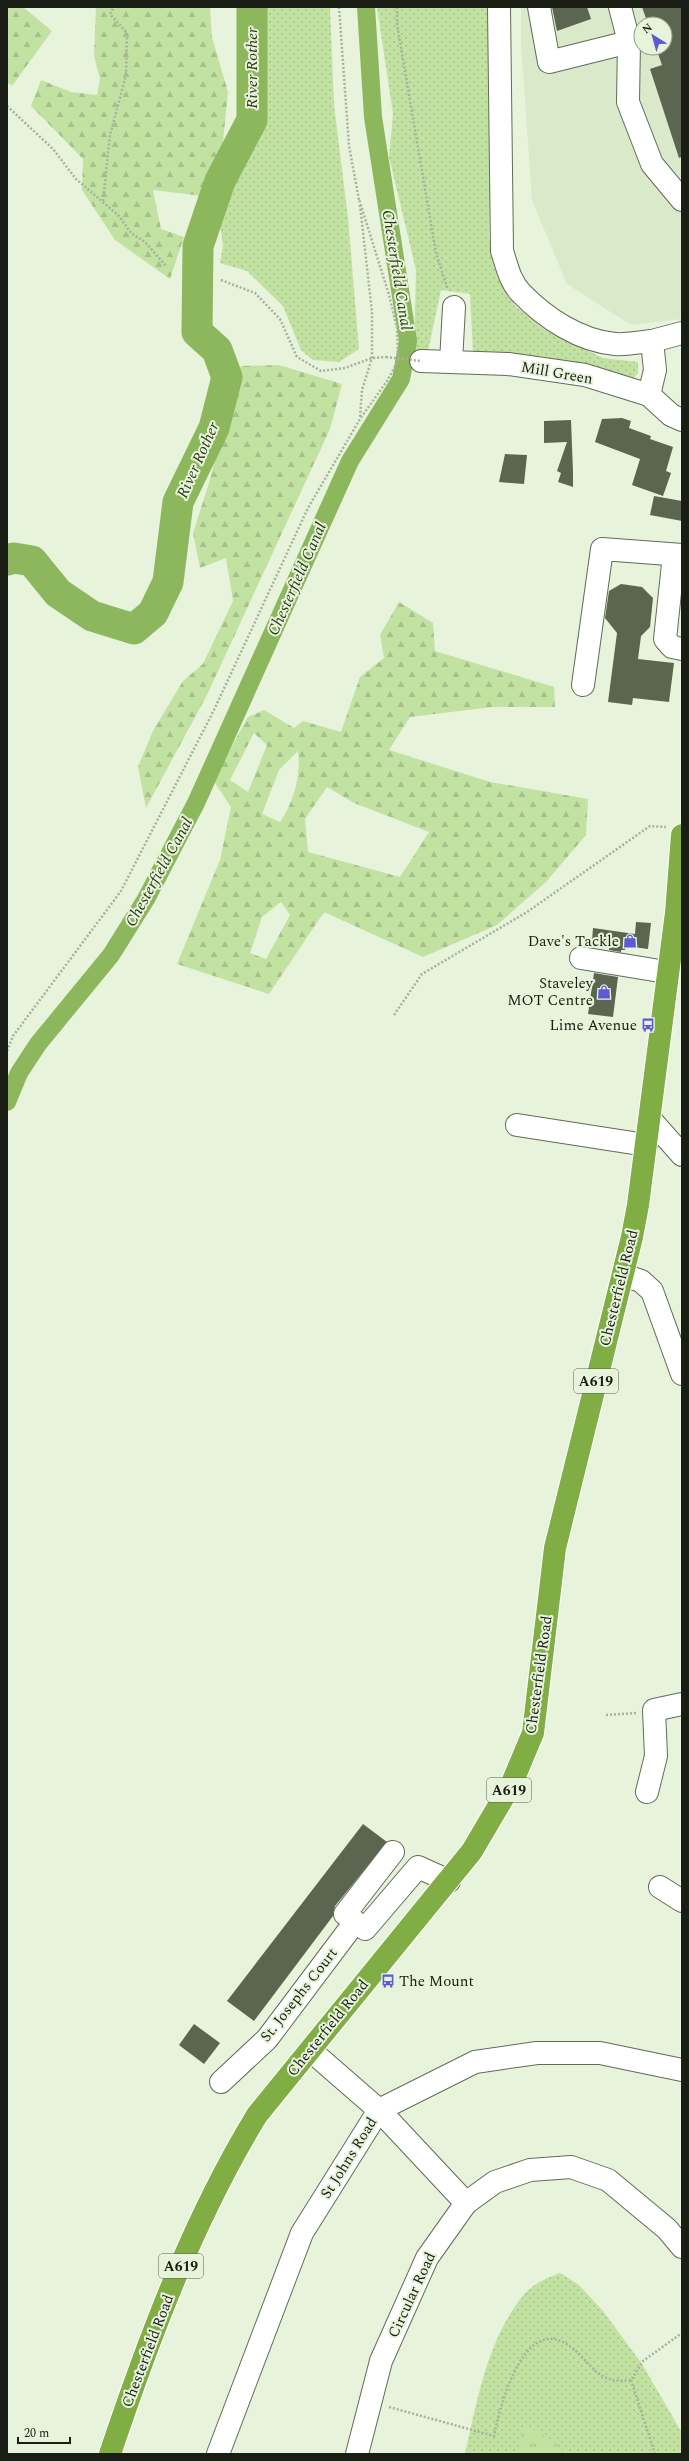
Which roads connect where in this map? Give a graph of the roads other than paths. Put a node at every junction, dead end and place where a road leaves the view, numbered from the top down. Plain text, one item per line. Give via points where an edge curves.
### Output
1 (499, 7) edge
2 (539, 7) edge
3 (620, 7) edge
4 (629, 42) junction
5 (682, 200) edge
6 (454, 308) road end
7 (682, 333) edge
8 (652, 340) junction
9 (421, 361) road end
10 (452, 362) junction
11 (649, 395) junction
12 (682, 420) edge
13 (678, 555) edge
14 (682, 649) edge
15 (583, 685) dead end
16 (676, 831) edge
17 (679, 914) edge
18 (581, 958) dead end
19 (666, 972) dead end
20 (650, 1119) junction
21 (517, 1125) dead end
22 (646, 1144) junction
23 (682, 1155) edge
24 (623, 1275) junction
25 (677, 1350) edge
26 (682, 1374) edge
27 (682, 1704) edge
28 (647, 1792) dead end
29 (393, 1852) dead end
30 (449, 1881) junction
31 (660, 1887) dead end
32 (682, 1901) edge
33 (355, 1922) junction
34 (310, 2050) junction
35 (682, 2070) edge
36 (221, 2082) dead end
37 (379, 2110) junction
38 (466, 2203) junction
39 (682, 2247) edge
40 (110, 2454) edge
41 (218, 2454) edge
42 (357, 2454) edge

1 - 8 street via 502,251 510,276 521,293 553,320 581,336 615,344
2 - 4 street via 549,62
3 - 4 street
4 - 5 street via 628,102 652,164
6 - 10 street
7 - 8 street
8 - 11 street via 655,370
9 - 10 street, Mill Green
10 - 11 street, Mill Green via 508,364 585,375
11 - 12 street, Mill Green via 671,415
13 - 14 street via 665,639 672,647
13 - 15 street via 602,549
16 - 17 highway, Chesterfield Road / A619
17 - 20 highway, Chesterfield Road / A619
18 - 19 street
20 - 22 highway, Chesterfield Road / A619
20 - 23 street
21 - 22 street
22 - 24 highway, Chesterfield Road / A619 via 632,1237
24 - 25 street via 641,1281 652,1291
24 - 30 highway, Chesterfield Road / A619 via 555,1548 533,1733 519,1769 490,1824
25 - 26 street
27 - 28 street via 654,1710 656,1756
29 - 33 street via 345,1914
30 - 33 street via 418,1867 366,1929
30 - 34 highway, Chesterfield Road / A619
31 - 32 street
33 - 36 street, St. Josephs Court via 268,2039
34 - 37 street
34 - 40 highway, Chesterfield Road / A619 via 257,2115 229,2161 179,2269 142,2362
35 - 37 street, St Johns Road via 600,2053 537,2053 475,2062
37 - 38 street
37 - 41 street, St Johns Road via 302,2233
38 - 39 street, Circular Road via 495,2182 530,2170 571,2167 608,2180 667,2229
38 - 42 street, Circular Road via 427,2258 381,2361

